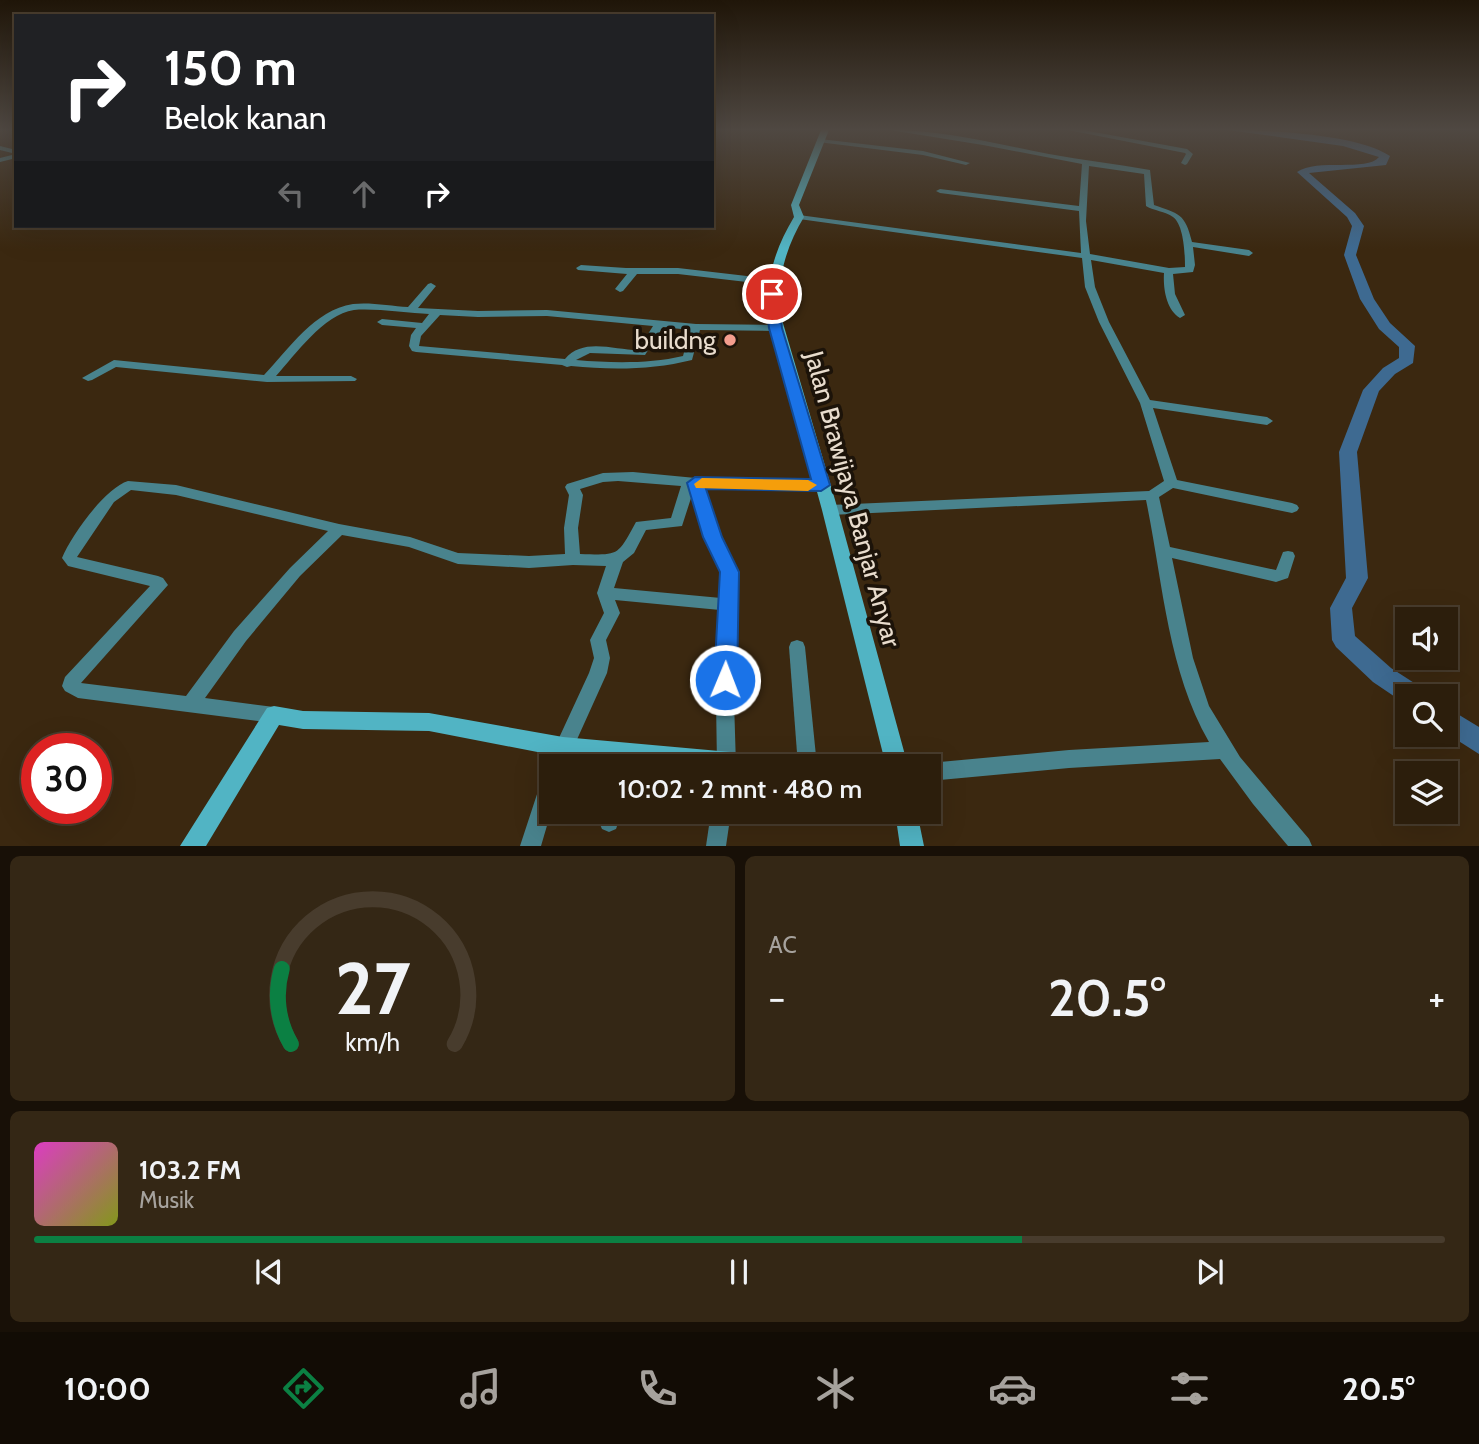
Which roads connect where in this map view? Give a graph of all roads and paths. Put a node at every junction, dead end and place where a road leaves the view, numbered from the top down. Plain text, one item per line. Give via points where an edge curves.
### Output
1 (810, 169) edge
2 (1086, 169) edge
3 (1126, 169) edge
4 (940, 191) dead end
5 (1083, 209) junction
6 (800, 216) junction
7 (1187, 244) junction
8 (1250, 253) dead end
9 (1085, 256) junction
10 (581, 268) dead end
11 (634, 271) junction
12 (1169, 271) junction
13 (773, 282) junction
14 (430, 286) dead end
15 (620, 289) dead end
16 (411, 310) junction
17 (437, 312) junction
18 (1180, 315) dead end
19 (382, 323) dead end
20 (660, 323) junction
21 (424, 326) junction
22 (696, 327) junction
23 (776, 328) junction
24 (567, 364) junction
25 (88, 378) dead end
26 (267, 379) junction
27 (351, 379) dead end
28 (1146, 403) junction
29 (1267, 421) dead end
30 (692, 483) junction
31 (1171, 483) junction
32 (821, 485) junction
33 (1152, 495) junction
34 (1292, 508) dead end
35 (830, 510) junction
36 (339, 529) junction
37 (1164, 551) junction
38 (1287, 556) dead end
39 (573, 559) junction
40 (616, 560) junction
41 (605, 593) junction
42 (728, 605) junction
43 (797, 647) dead end
44 (191, 704) junction
45 (274, 715) junction
46 (1227, 750) junction
47 (548, 754) edge
48 (560, 754) edge
49 (728, 754) edge
50 (807, 754) edge
51 (894, 754) edge
52 (941, 771) edge
53 (539, 818) edge
54 (719, 824) edge
55 (908, 824) edge
56 (192, 845) edge
57 (530, 845) edge
58 (716, 845) edge
59 (912, 845) edge
60 (1302, 845) edge

1 - 6 street, Jalan Brawijaya Banjar Anyar via 796,205
2 - 5 street
3 - 7 street via 1147,173 1150,205 1180,218
4 - 5 street
5 - 9 street
6 - 9 street
6 - 13 street, Jalan Brawijaya Banjar Anyar via 785,242
7 - 8 street
7 - 12 street via 1190,270
9 - 12 street
9 - 28 street via 1094,302
10 - 11 street
11 - 13 street
11 - 15 street
12 - 18 street via 1169,297
13 - 23 street, Jalan Brawijaya Banjar Anyar
14 - 16 street
16 - 17 street
16 - 26 street via 343,310 321,324
17 - 20 street via 547,313
17 - 21 street
19 - 21 street
20 - 22 street
20 - 24 street via 640,353 587,349
21 - 24 street via 414,346 422,351 543,358
22 - 23 street
22 - 24 street via 691,354 682,360 623,366
23 - 32 street, Jalan Brawijaya Banjar Anyar
25 - 26 street via 114,363
26 - 27 street
28 - 29 street
28 - 31 street
30 - 32 street
30 - 39 street via 622,476 572,487 576,495
30 - 40 street via 677,522 641,526 632,548
30 - 42 street via 712,537 728,564
31 - 33 street
31 - 34 street
32 - 35 street, Jalan Brawijaya Banjar Anyar
33 - 35 street
33 - 37 street
35 - 51 street, Jalan Brawijaya Banjar Anyar
36 - 39 street via 410,542 458,558
36 - 44 street via 247,627
36 - 44 street via 148,485 128,485 109,499 69,558 160,585 71,686
37 - 38 street via 1276,576 1283,574
37 - 46 street via 1191,680 1201,708
39 - 40 street
40 - 41 street
41 - 42 street
41 - 48 street via 611,613 598,640 602,658 598,673
42 - 49 street
43 - 50 street
44 - 45 street
45 - 47 street via 303,720 429,722
45 - 56 street
46 - 52 street
46 - 60 street
53 - 57 street
54 - 58 street
55 - 59 street

